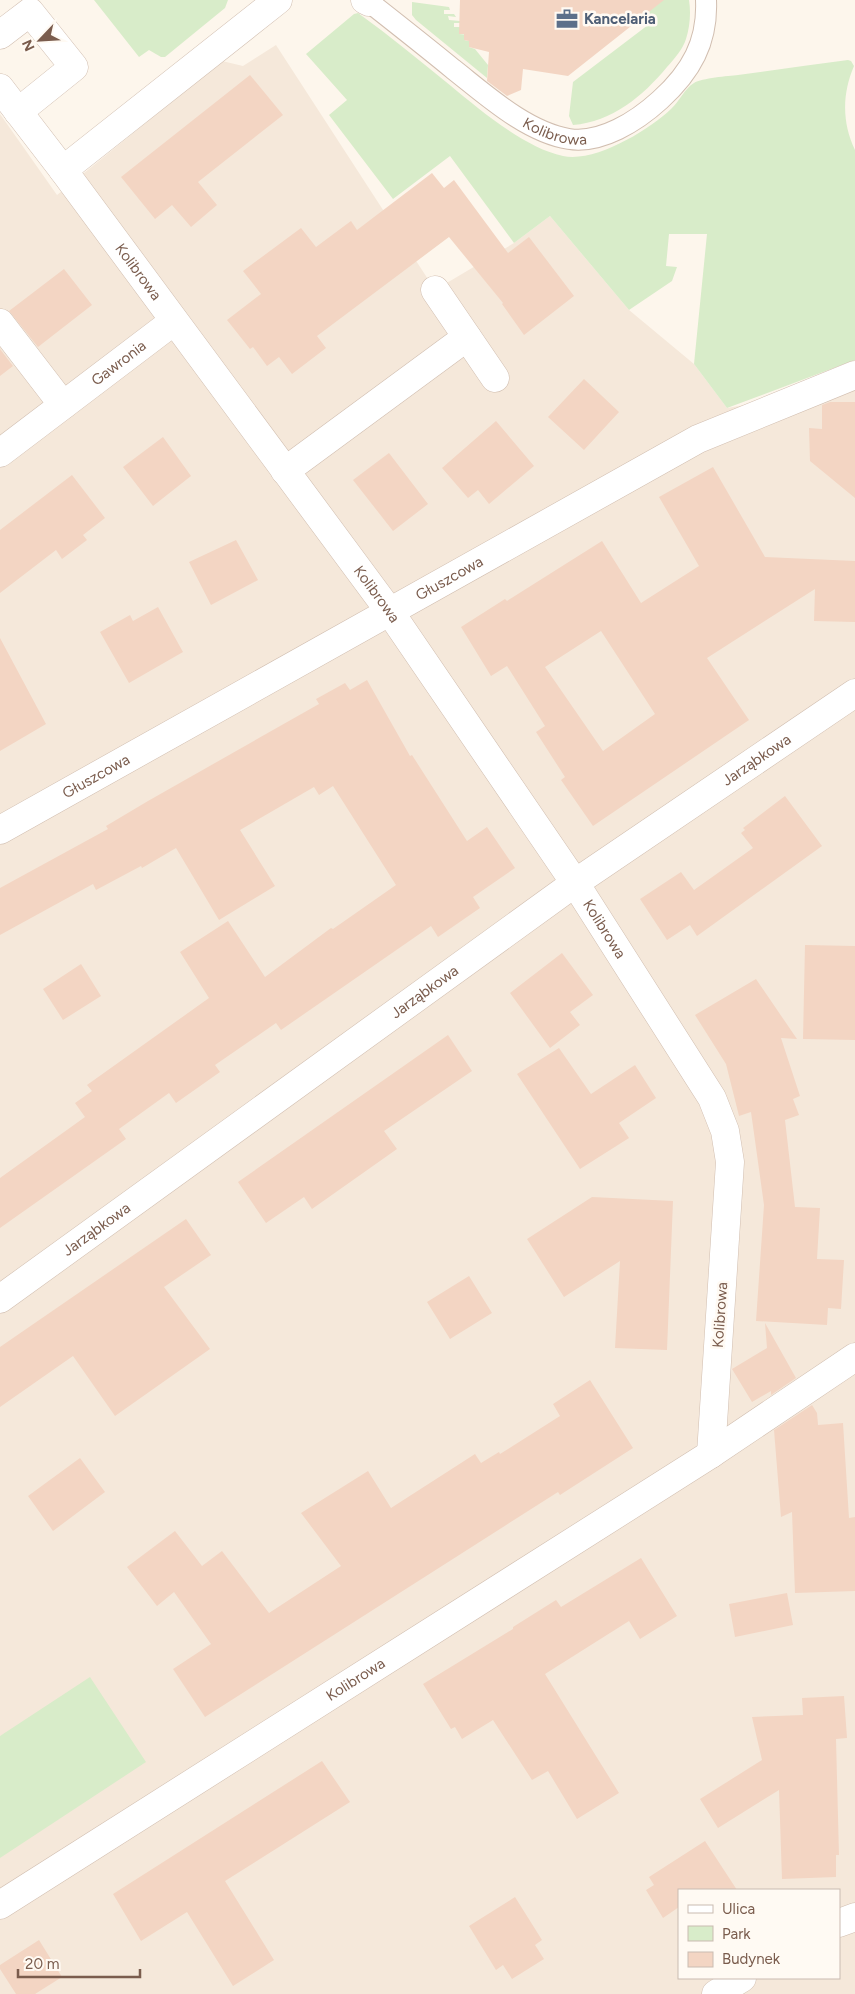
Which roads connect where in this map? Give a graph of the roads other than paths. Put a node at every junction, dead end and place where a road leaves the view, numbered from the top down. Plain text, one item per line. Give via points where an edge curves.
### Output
1 (706, 0) edge
2 (367, 1) edge
3 (261, 5) edge
4 (0, 34) edge
5 (0, 88) edge
6 (18, 112) junction
7 (63, 170) junction
8 (435, 290) dead end
9 (174, 321) junction
10 (0, 323) edge
11 (467, 337) junction
12 (855, 376) edge
13 (495, 378) dead end
14 (63, 405) junction
15 (0, 453) edge
16 (285, 471) junction
17 (390, 612) junction
18 (855, 693) edge
19 (0, 830) edge
20 (575, 883) junction
21 (0, 1299) edge
22 (855, 1357) edge
23 (711, 1454) junction
24 (0, 1905) edge
25 (855, 1917) edge
26 (840, 1924) edge
27 (740, 1979) edge
28 (716, 1994) edge

1 - 2 lane, Kolibrowa via 699,50 666,95 652,108 613,132 592,139 569,139 531,126 487,96
3 - 7 street
4 - 6 street via 30,12 74,67
5 - 6 street, Kolibrowa
6 - 7 street, Kolibrowa
7 - 9 street, Kolibrowa
8 - 11 street
9 - 14 street, Gawronia
9 - 16 street, Kolibrowa
10 - 14 street
11 - 13 street
11 - 16 street
12 - 17 street, Głuszcowa via 698,440
14 - 15 street, Gawronia
16 - 17 street, Kolibrowa
17 - 19 street, Głuszcowa
17 - 20 street, Kolibrowa
18 - 20 street, Jarząbkowa
20 - 21 street, Jarząbkowa
20 - 23 street, Kolibrowa via 712,1098 725,1130 730,1162
22 - 23 street, Kolibrowa
23 - 24 street, Kolibrowa
25 - 26 street
27 - 28 street

